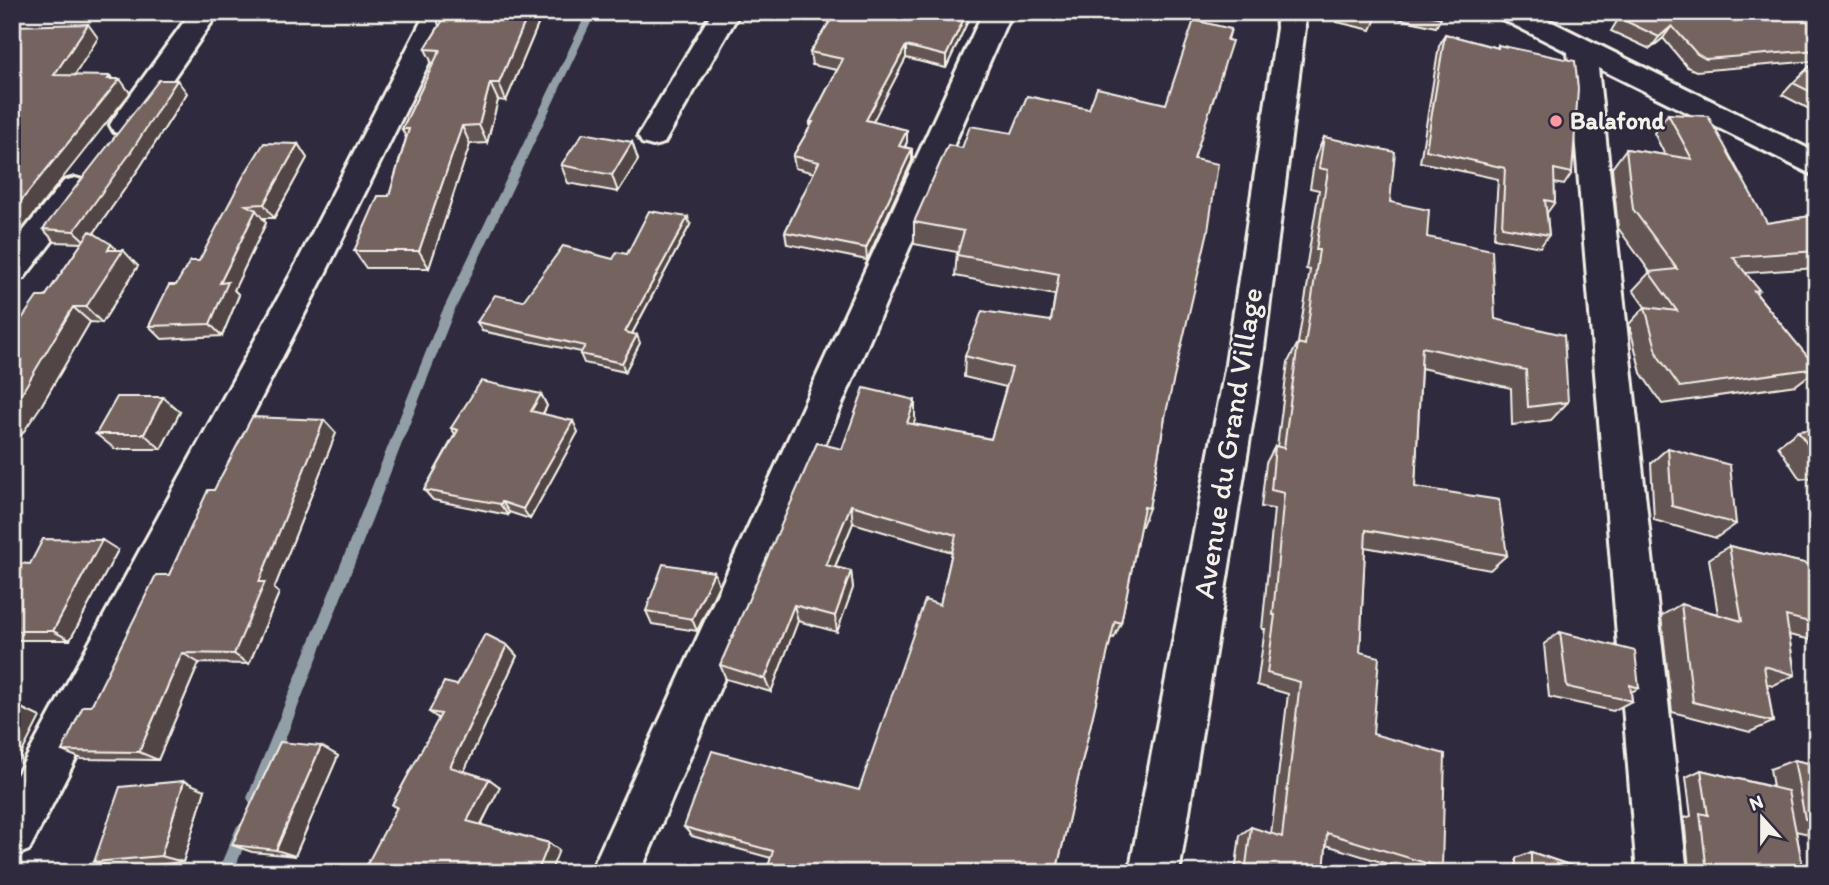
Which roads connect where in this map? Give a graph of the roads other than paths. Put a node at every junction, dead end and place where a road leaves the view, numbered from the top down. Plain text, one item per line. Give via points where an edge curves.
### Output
1 (205, 12) edge
2 (440, 12) edge
3 (726, 12) edge
4 (997, 12) edge
5 (1510, 12) edge
6 (1294, 18) edge
7 (1582, 50) junction
8 (653, 136) dead end
9 (1817, 166) edge
10 (12, 269) edge
11 (12, 833) edge
12 (615, 873) edge
13 (1154, 873) edge
14 (1662, 873) edge

1 - 10 street via 149,94
2 - 11 street via 307,276
3 - 8 street
4 - 12 street
5 - 7 street
6 - 13 street, Avenue du Grand Village via 1244,364
7 - 9 street
7 - 14 street

